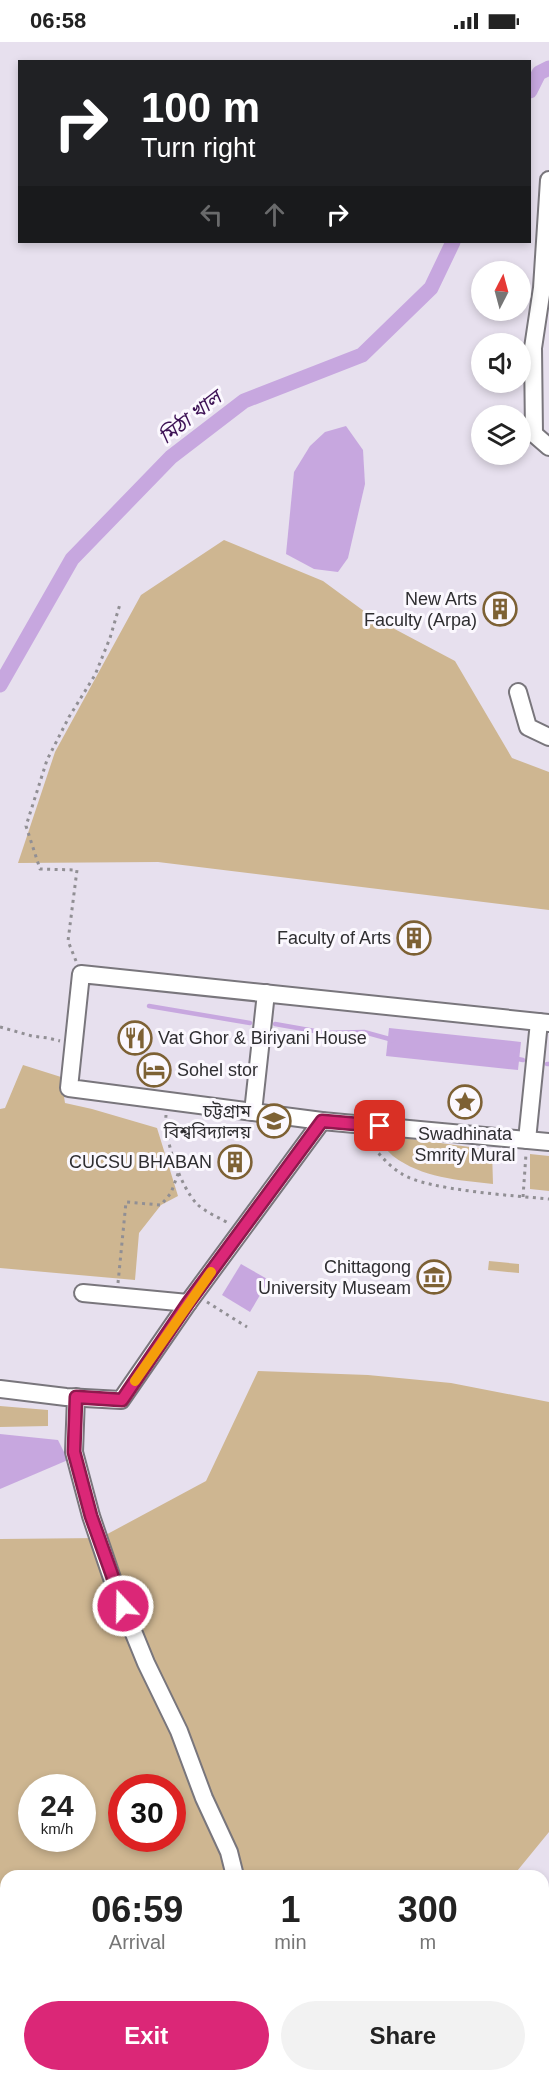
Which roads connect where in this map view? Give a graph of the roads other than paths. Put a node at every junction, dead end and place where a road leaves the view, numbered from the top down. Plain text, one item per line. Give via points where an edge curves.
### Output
1 (549, 180) edge
2 (549, 447) edge
3 (518, 692) dead end
4 (549, 737) edge
5 (266, 993) junction
6 (544, 1022) edge
7 (254, 1112) junction
8 (322, 1121) junction
9 (527, 1140) junction
10 (549, 1142) edge
11 (83, 1293) dead end
12 (192, 1299) junction
13 (0, 1389) edge
14 (76, 1397) junction
15 (234, 1870) edge

1 - 2 street via 542,288 533,348 534,434
3 - 4 street via 528,728
5 - 6 street
5 - 7 street
5 - 7 street via 81,974 73,1046 69,1088
6 - 9 street
7 - 8 street
8 - 9 street
8 - 12 street
9 - 10 street
11 - 12 street
12 - 14 street via 122,1400
13 - 14 street
14 - 15 street via 74,1452 91,1516 115,1587

